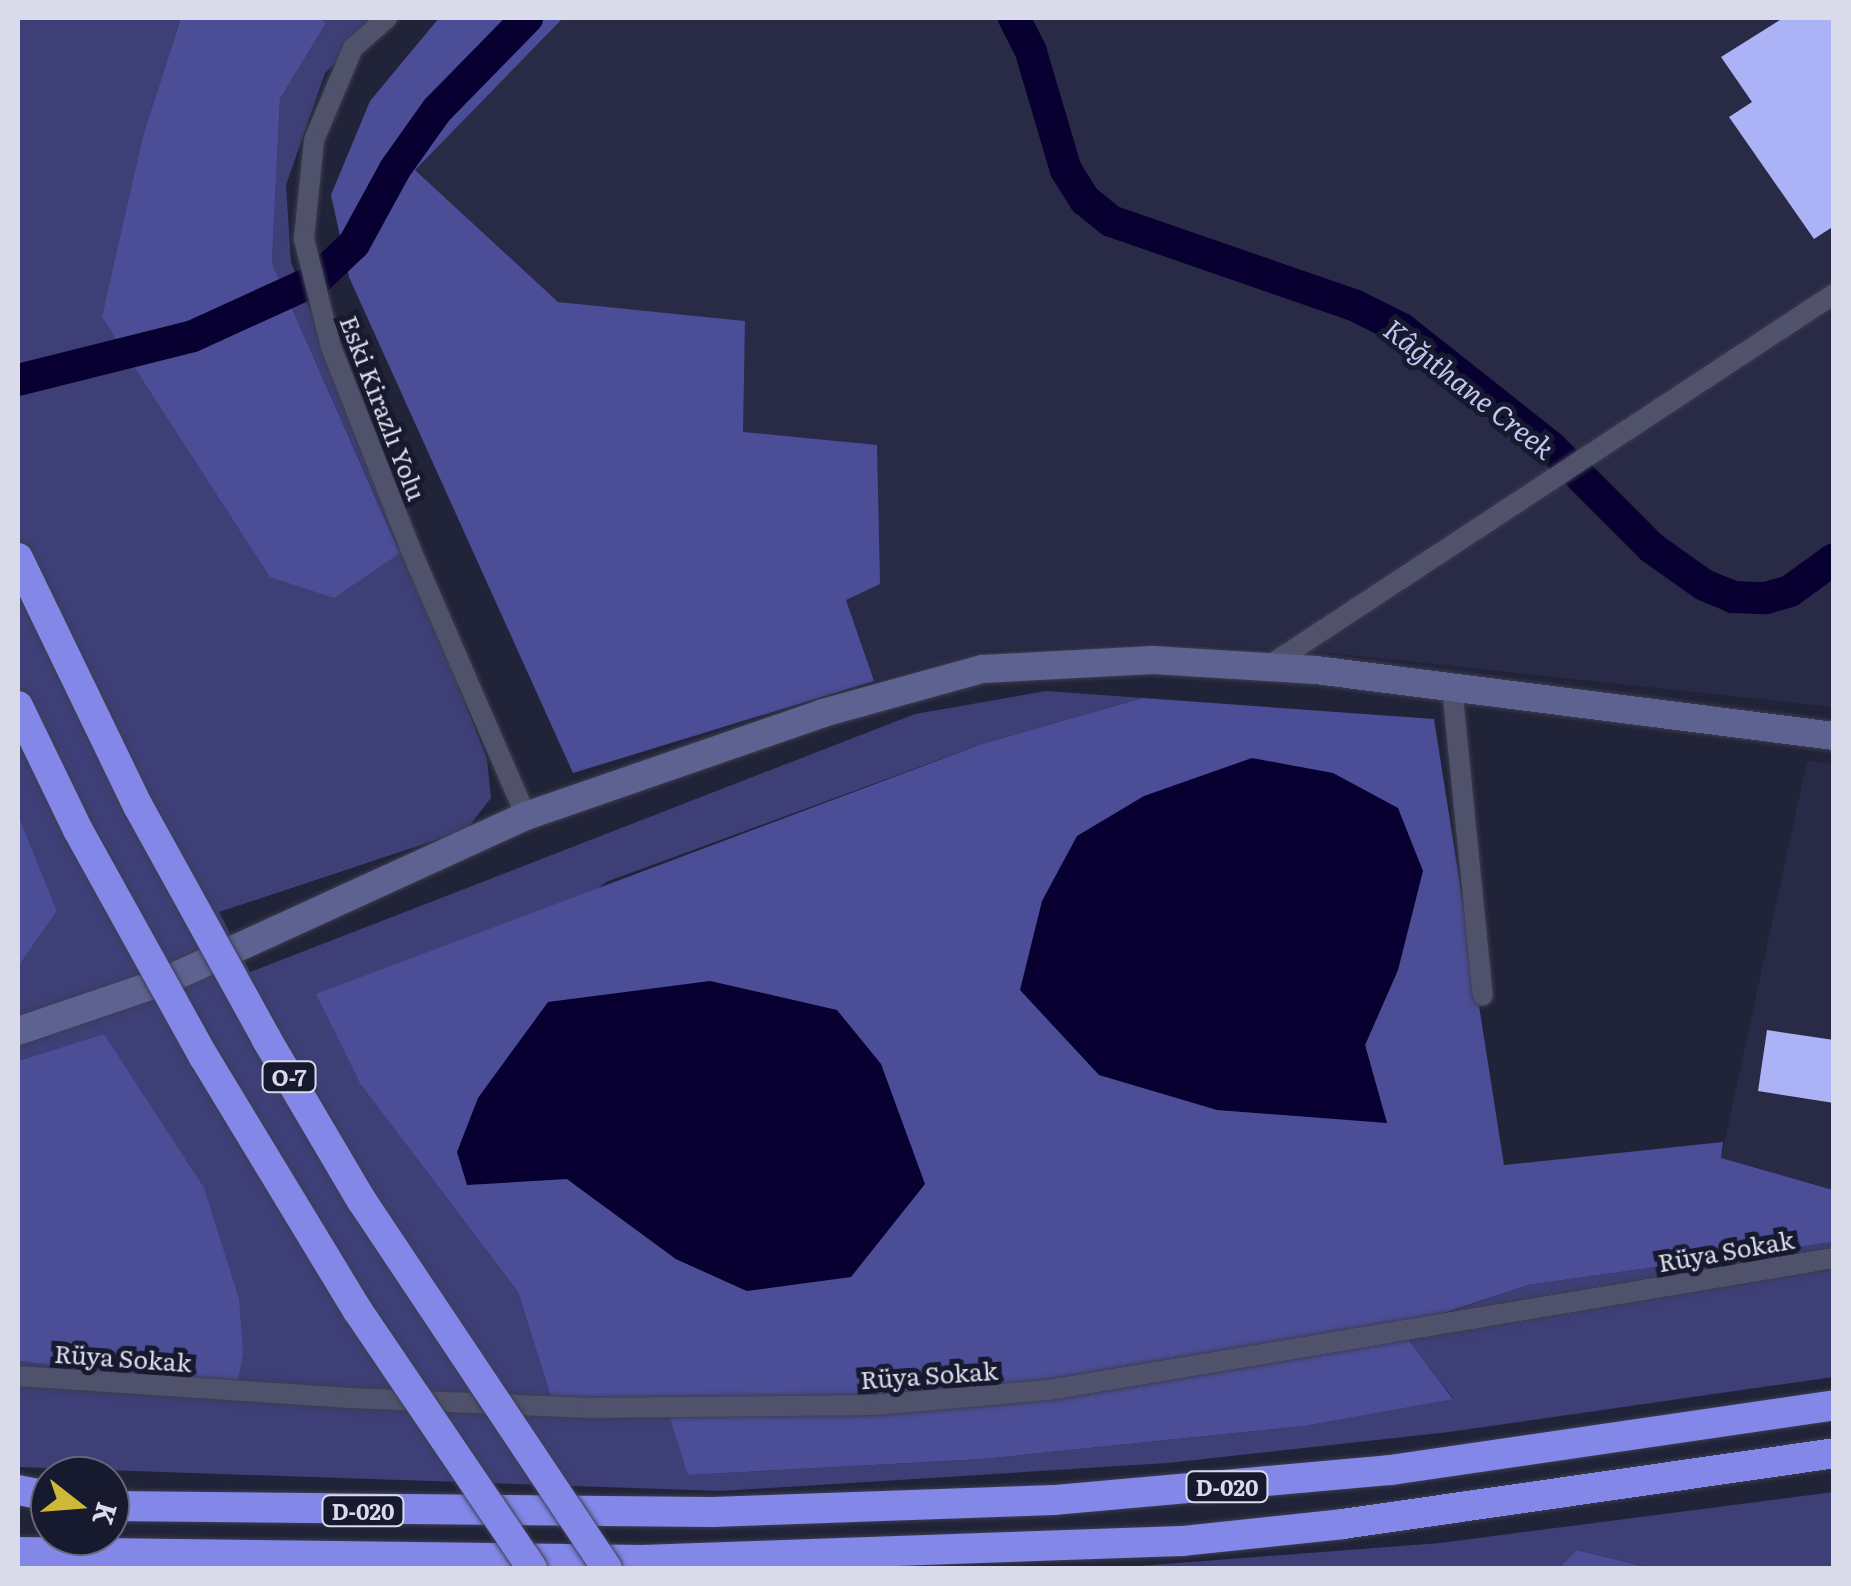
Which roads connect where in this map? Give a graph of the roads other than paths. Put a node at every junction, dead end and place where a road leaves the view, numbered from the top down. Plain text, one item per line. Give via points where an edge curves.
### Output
1 (386, 18) edge
2 (1834, 294) edge
3 (18, 558) edge
4 (1267, 667) junction
5 (1452, 687) junction
6 (18, 706) edge
7 (1834, 736) edge
8 (526, 816) junction
9 (1484, 995) dead end
10 (18, 1031) edge
11 (1834, 1258) edge
12 (18, 1376) edge
13 (1834, 1405) edge
14 (1834, 1453) edge
15 (130, 1506) edge
16 (18, 1552) edge
17 (532, 1568) edge
18 (607, 1568) edge

1 - 8 street, Eski Kirazlı Yolu via 353,48 314,140 304,239 318,307 410,548
2 - 4 street
3 - 18 highway, O-7, bridge via 138,806 267,1040 362,1201
4 - 5 main road
4 - 8 main road via 1154,660 982,669 823,713
5 - 7 main road
5 - 9 street
6 - 17 highway, O-7, bridge via 103,878 204,1057 358,1311
8 - 10 main road via 166,981
11 - 12 street, Rüya Sokak via 1050,1390 876,1405 590,1408
13 - 15 highway, D-020 via 1390,1470 1054,1500 712,1512
14 - 16 highway, D-020 via 1343,1524 1182,1540 642,1560

